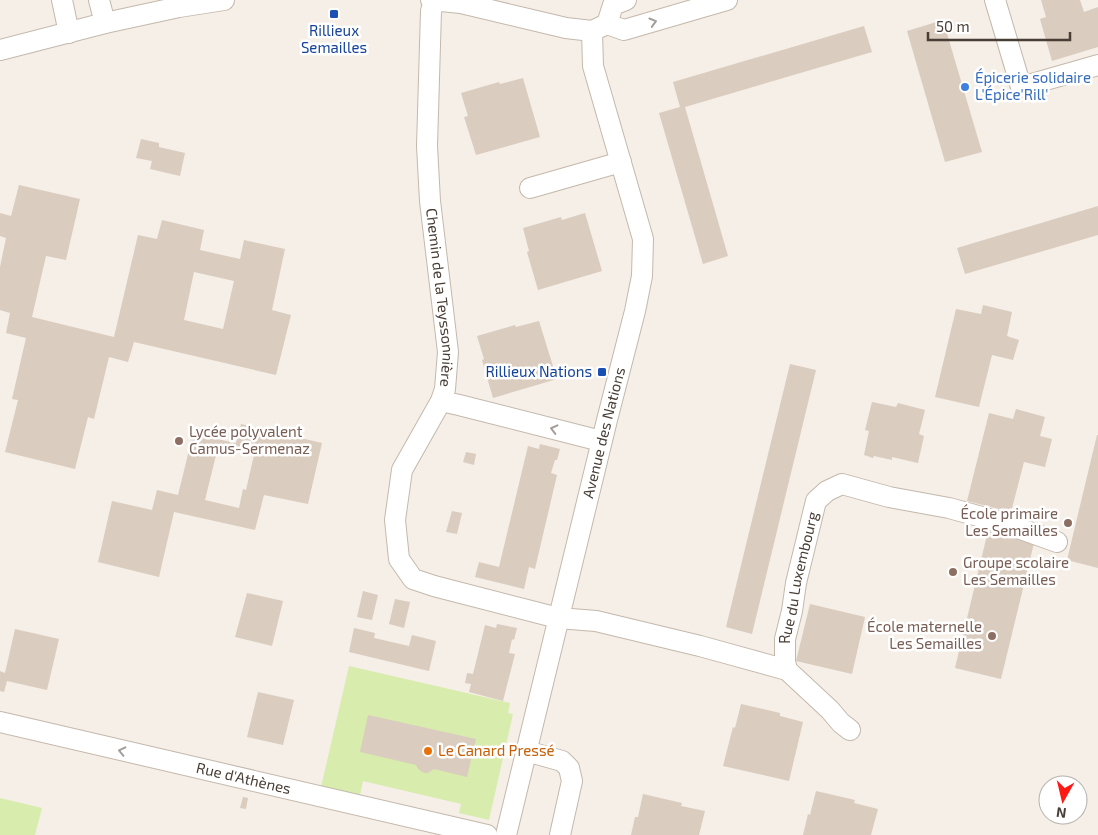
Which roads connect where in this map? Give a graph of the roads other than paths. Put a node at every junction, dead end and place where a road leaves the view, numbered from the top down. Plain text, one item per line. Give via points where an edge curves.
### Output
1 (62, 0) edge
2 (99, 0) edge
3 (224, 0) edge
4 (433, 0) edge
5 (626, 0) edge
6 (727, 0) edge
7 (995, 0) edge
8 (105, 23) junction
9 (600, 27) junction
10 (69, 33) junction
11 (0, 50) edge
12 (1098, 65) edge
13 (621, 162) junction
14 (530, 188) dead end
15 (441, 402) junction
16 (601, 441) junction
17 (1058, 542) dead end
18 (558, 618) junction
19 (787, 670) junction
20 (0, 722) edge
21 (850, 730) dead end
22 (526, 751) junction
23 (487, 835) edge
24 (506, 835) edge
25 (560, 835) edge

1 - 10 street
2 - 8 street
3 - 8 street
4 - 9 street via 566,28
4 - 15 street, Chemin de la Teyssonnière via 427,146 430,201 448,352
5 - 9 street via 613,5
9 -> 6 street via 624,30
7 - 12 street via 1021,87
8 - 10 street
9 - 13 street, Avenue des Nations via 593,66
10 - 11 street
13 - 14 street
13 - 16 street, Avenue des Nations via 643,239 642,276
16 -> 15 street
15 - 18 street, Chemin de la Teyssonnière via 402,470 395,520 399,559 413,579
16 - 18 street, Avenue des Nations
17 - 19 street, Rue du Luxembourg via 949,508 842,484 827,491 816,501 796,583 785,639
18 - 19 street via 596,621
18 - 22 street, Avenue des Nations
19 - 21 street
23 -> 20 street, Rue d'Athènes
22 - 24 street, Avenue des Nations
22 - 25 street via 562,761 569,768 572,781

